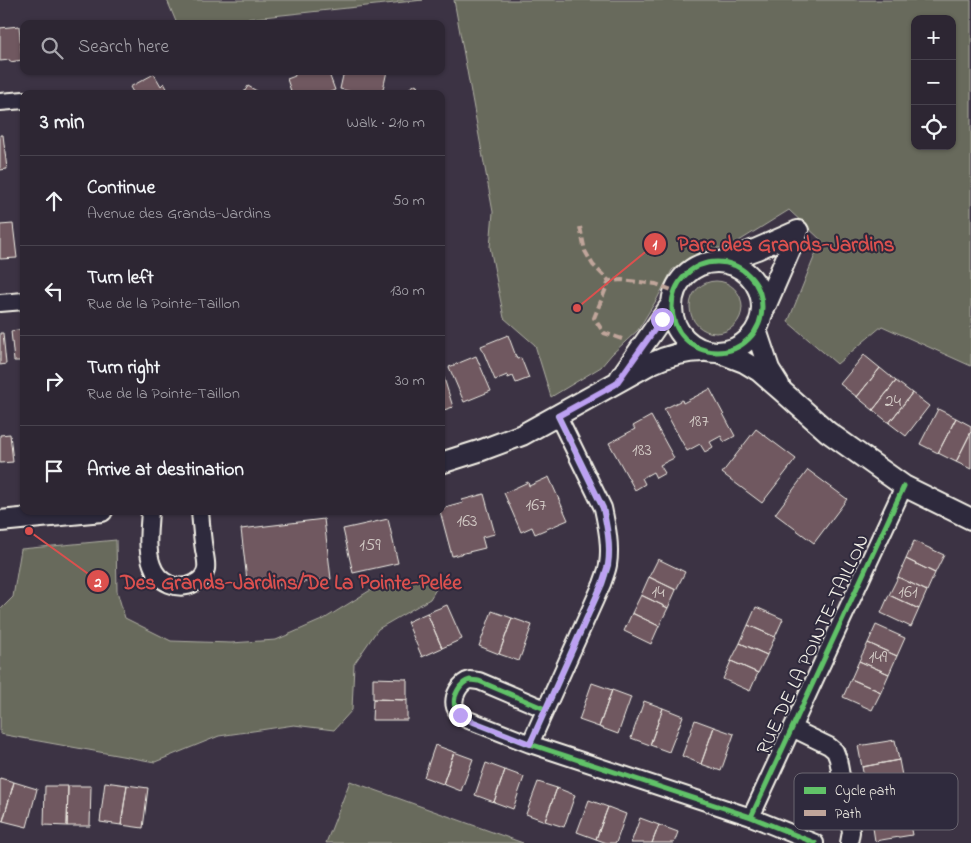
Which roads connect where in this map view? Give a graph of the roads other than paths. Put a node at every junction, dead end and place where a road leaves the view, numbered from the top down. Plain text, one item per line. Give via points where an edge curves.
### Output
1 (20, 100) edge
2 (0, 102) edge
3 (721, 262) junction
4 (20, 301) edge
5 (0, 303) edge
6 (671, 305) junction
7 (759, 323) junction
8 (711, 352) junction
9 (616, 384) junction
10 (782, 391) junction
11 (558, 416) junction
12 (445, 461) edge
13 (904, 486) junction
14 (61, 515) edge
15 (150, 515) edge
16 (200, 515) edge
17 (971, 519) edge
18 (0, 521) edge
19 (545, 709) junction
20 (792, 728) junction
21 (530, 744) junction
22 (840, 773) edge
23 (751, 817) junction
24 (851, 830) edge
25 (815, 843) edge
26 (848, 843) edge

1 - 2 street
3 - 6 street via 693,268 678,284
3 - 7 street via 748,274 757,286 762,301
3 - 7 street via 798,231
4 - 5 street
6 - 8 street via 679,333 689,344
6 - 9 street
7 - 8 street via 746,342 733,349
7 - 10 street via 770,369
8 - 9 street via 666,356
8 - 10 street via 744,362
9 - 11 street
10 - 13 street via 828,432
11 - 12 street via 522,435
11 - 19 street via 603,508 609,545 602,584
13 - 17 street
13 - 20 street, RUE DE LA POINTE-TAILLON
14 - 18 street
15 - 16 street via 149,555 152,566 163,580 179,588 197,582 207,568
19 - 21 street
19 - 21 street via 470,680 458,690 454,704 460,715
20 - 22 street, RUE DE LA POINTE-TAILLON via 835,751
20 - 23 street, RUE DE LA POINTE-TAILLON
21 - 23 street
23 - 25 street
24 - 26 street, RUE DE LA POINTE-TAILLON

